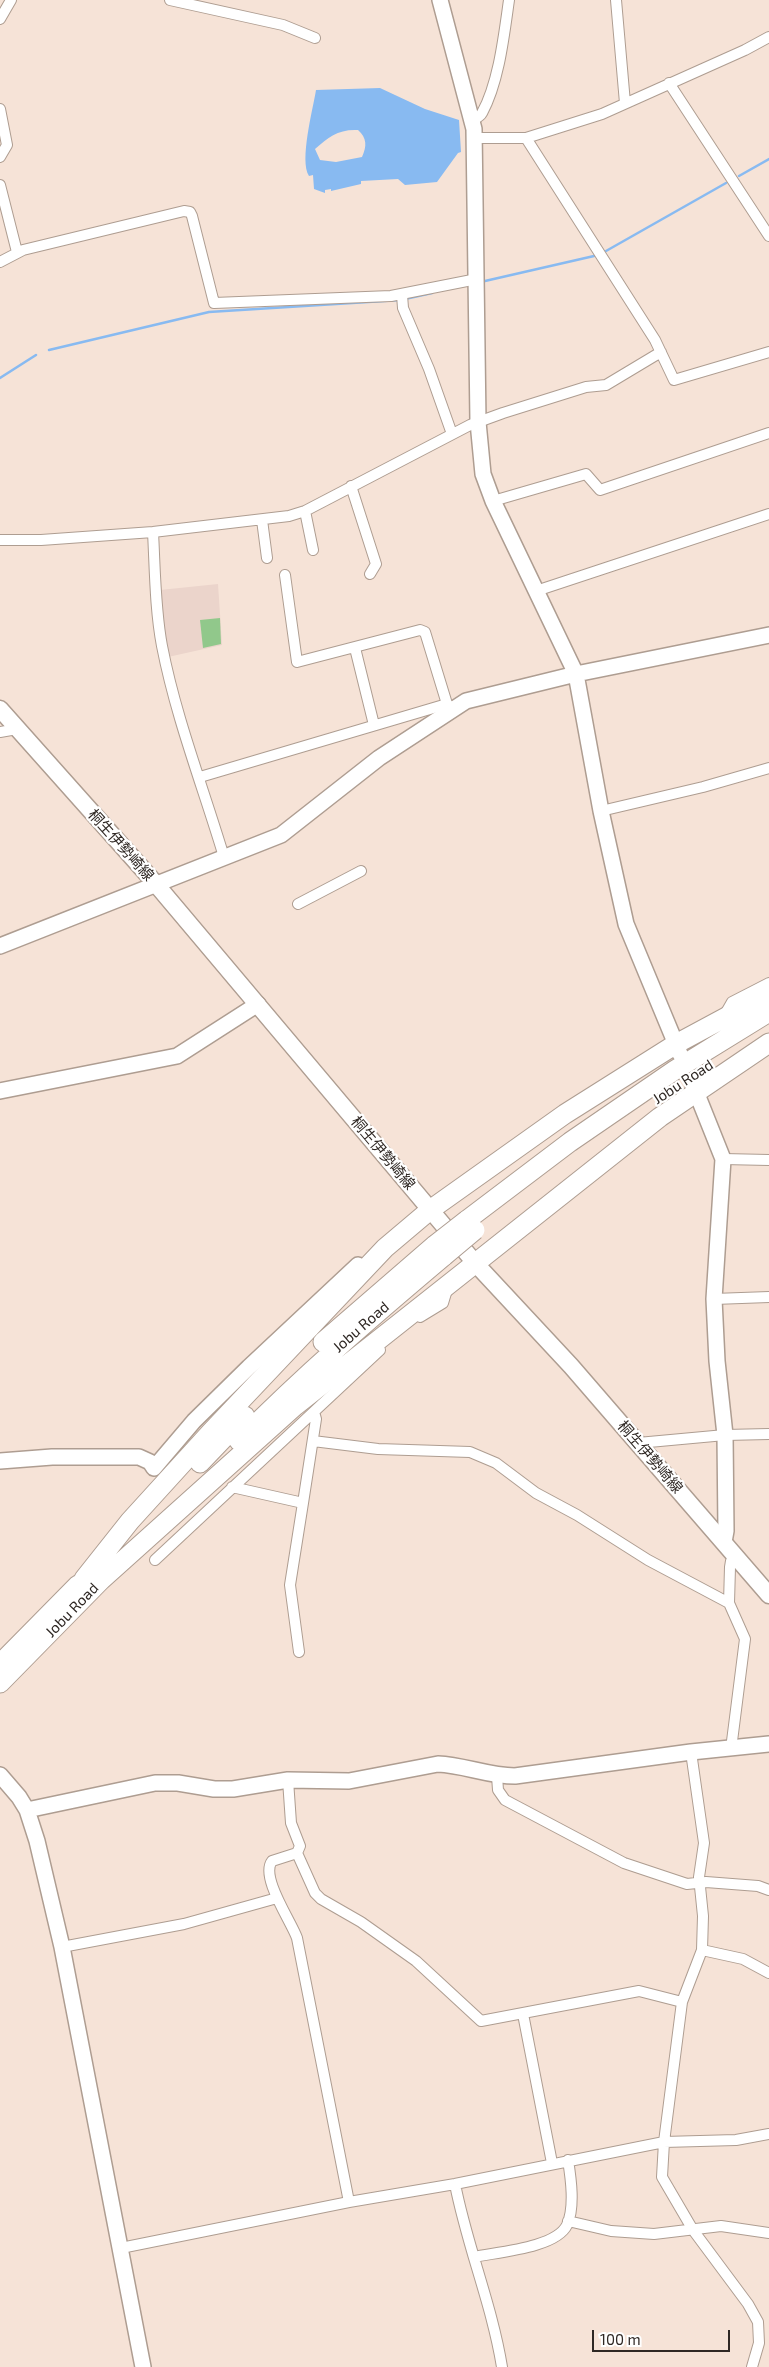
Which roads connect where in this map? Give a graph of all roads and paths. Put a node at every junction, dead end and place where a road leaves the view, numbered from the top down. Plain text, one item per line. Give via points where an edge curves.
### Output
1 (11, 0) edge
2 (170, 0) edge
3 (440, 0) edge
4 (509, 0) edge
5 (616, 0) edge
6 (0, 20) edge
7 (769, 37) edge
8 (315, 38) dead end
9 (669, 83) junction
10 (625, 103) junction
11 (0, 109) edge
12 (472, 120) junction
13 (475, 138) junction
14 (526, 138) junction
15 (0, 157) edge
16 (0, 185) edge
17 (769, 236) edge
18 (17, 252) junction
19 (0, 262) edge
20 (477, 279) junction
21 (402, 295) junction
22 (660, 352) junction
23 (769, 352) edge
24 (478, 422) junction
25 (769, 433) edge
26 (452, 434) junction
27 (351, 486) junction
28 (493, 501) junction
29 (305, 511) junction
30 (769, 514) edge
31 (262, 520) junction
32 (153, 532) junction
33 (0, 540) edge
34 (313, 550) dead end
35 (267, 558) dead end
36 (370, 574) dead end
37 (285, 575) dead end
38 (536, 591) junction
39 (769, 635) edge
40 (355, 648) junction
41 (576, 674) junction
42 (450, 707) junction
43 (0, 709) edge
44 (374, 725) junction
45 (17, 729) junction
46 (0, 732) edge
47 (769, 768) edge
48 (200, 778) junction
49 (601, 811) junction
50 (224, 857) junction
51 (361, 871) dead end
52 (155, 883) junction
53 (298, 904) dead end
54 (0, 946) edge
55 (769, 983) edge
56 (769, 994) edge
57 (258, 1004) junction
58 (769, 1012) edge
59 (722, 1019) junction
60 (769, 1027) edge
61 (769, 1043) edge
62 (678, 1049) junction
63 (769, 1054) edge
64 (727, 1070) junction
65 (695, 1088) junction
66 (0, 1091) edge
67 (723, 1159) junction
68 (769, 1160) edge
69 (430, 1210) junction
70 (471, 1225) junction
71 (385, 1248) junction
72 (476, 1264) junction
73 (444, 1286) junction
74 (769, 1297) edge
75 (714, 1299) junction
76 (314, 1412) junction
77 (769, 1434) edge
78 (725, 1435) junction
79 (313, 1441) junction
80 (638, 1443) junction
81 (0, 1460) edge
82 (232, 1487) junction
83 (303, 1504) junction
84 (724, 1542) junction
85 (736, 1556) junction
86 (155, 1560) dead end
87 (92, 1580) junction
88 (769, 1595) edge
89 (729, 1603) junction
90 (299, 1652) dead end
91 (0, 1664) edge
92 (0, 1683) edge
93 (769, 1744) edge
94 (732, 1749) junction
95 (690, 1752) junction
96 (0, 1775) edge
97 (497, 1776) junction
98 (288, 1780) junction
99 (27, 1810) junction
100 (297, 1853) junction
101 (699, 1884) junction
102 (769, 1890) edge
103 (277, 1898) junction
104 (62, 1947) junction
105 (702, 1950) junction
106 (769, 1974) edge
107 (682, 2002) junction
108 (523, 2014) junction
109 (769, 2134) edge
110 (664, 2142) junction
111 (568, 2160) junction
112 (552, 2163) junction
113 (455, 2184) junction
114 (349, 2202) junction
115 (568, 2221) junction
116 (693, 2230) junction
117 (769, 2233) edge
118 (121, 2248) junction
119 (474, 2257) junction
120 (143, 2367) edge
121 (502, 2367) edge
122 (752, 2367) edge

1 - 6 street
2 - 8 street via 283,25
3 - 12 street
4 - 12 street via 493,82 482,114
5 - 10 street
7 - 9 street
9 - 10 street
9 - 17 street
10 - 14 street via 602,114
11 - 15 street via 7,144
12 - 13 street
13 - 14 street
13 - 20 street
14 - 22 street
16 - 18 street
18 - 19 street
18 - 21 street via 184,211 192,216 214,303
20 - 21 street
20 - 24 street
21 - 26 street via 403,308
22 - 23 street via 671,377 678,380
22 - 24 street via 606,384 586,387
24 - 26 street
24 - 28 street via 481,467
25 - 28 street via 600,490 586,474
26 - 27 street
27 - 29 street
27 - 36 street via 376,564
28 - 38 street
29 - 31 street
29 - 34 street
30 - 38 street
31 - 32 street
31 - 35 street
32 - 33 street
32 - 48 street via 162,646 191,757
37 - 40 street via 297,662
38 - 41 street
39 - 41 street
40 - 42 street via 420,630 425,632
40 - 44 street
41 - 42 street via 480,696
41 - 49 street
42 - 44 street
42 - 50 street via 281,835
43 - 45 main road, 桐生伊勢崎線
44 - 48 street
45 - 46 street
45 - 52 main road, 桐生伊勢崎線
47 - 49 street
48 - 50 street
49 - 62 street via 626,924
50 - 52 street
51 - 53 street
52 - 54 street
52 - 57 main road, 桐生伊勢崎線
55 - 59 street via 732,1002
56 - 59 highway
57 - 66 street via 177,1056
57 - 69 main road, 桐生伊勢崎線
58 - 70 highway, Jobu Road via 675,1070 570,1142
59 - 62 highway
60 - 70 highway, Jobu Road via 684,1080
61 - 64 highway
62 - 69 highway via 565,1114
63 - 64 street via 746,1068
64 - 65 highway
65 - 67 street
65 - 72 highway
67 - 68 street
67 - 75 street
69 - 71 highway
69 - 72 main road, 桐生伊勢崎線
70 - 87 highway, Jobu Road, bridge via 356,1313 275,1386
71 - 81 street via 367,1256 249,1367 194,1421 154,1468 150,1462 138,1457 52,1456
71 - 87 highway via 130,1521
72 - 73 highway
72 - 80 main road, 桐生伊勢崎線
73 - 76 street via 443,1303 422,1315
73 - 87 highway via 295,1406
74 - 75 street
75 - 78 street
76 - 79 street
76 - 82 street
77 - 78 street
78 - 80 street
78 - 84 street
79 - 83 street
79 - 89 street via 470,1452 496,1463 536,1493 648,1560
80 - 84 main road, 桐生伊勢崎線
82 - 83 street
82 - 86 street
83 - 90 street via 290,1585
84 - 85 main road, 桐生伊勢崎線
85 - 88 main road, 桐生伊勢崎線
85 - 89 street via 730,1567
87 - 91 highway, Jobu Road
87 - 92 highway, Jobu Road
89 - 94 street via 745,1639
93 - 94 street
94 - 95 street
95 - 97 street via 529,1775
95 - 101 street via 704,1843
96 - 99 street
97 - 98 street via 438,1764 349,1781
97 - 101 street via 498,1790 503,1799 602,1852 624,1863 687,1884
98 - 99 street via 224,1790 155,1782
98 - 100 street via 291,1823 300,1846
99 - 104 street
100 - 103 street via 270,1863 270,1878
100 - 108 street via 321,1899 361,1922 416,1961 481,2021
101 - 102 street via 758,1886
101 - 105 street via 703,1916
103 - 104 street via 184,1924
103 - 114 street via 298,1938
104 - 118 street
105 - 106 street via 743,1960
105 - 107 street
107 - 108 street via 639,1990
107 - 110 street
108 - 112 street
109 - 110 street via 736,2140
110 - 111 street
110 - 116 street via 662,2177
111 - 112 street
111 - 115 street via 571,2180
112 - 113 street
113 - 114 street
113 - 119 street
114 - 118 street
115 - 116 street via 620,2232 654,2234
115 - 119 street via 564,2230 547,2242
116 - 117 street via 720,2226
116 - 122 street via 758,2322 759,2343
118 - 120 street
119 - 121 street via 497,2336

